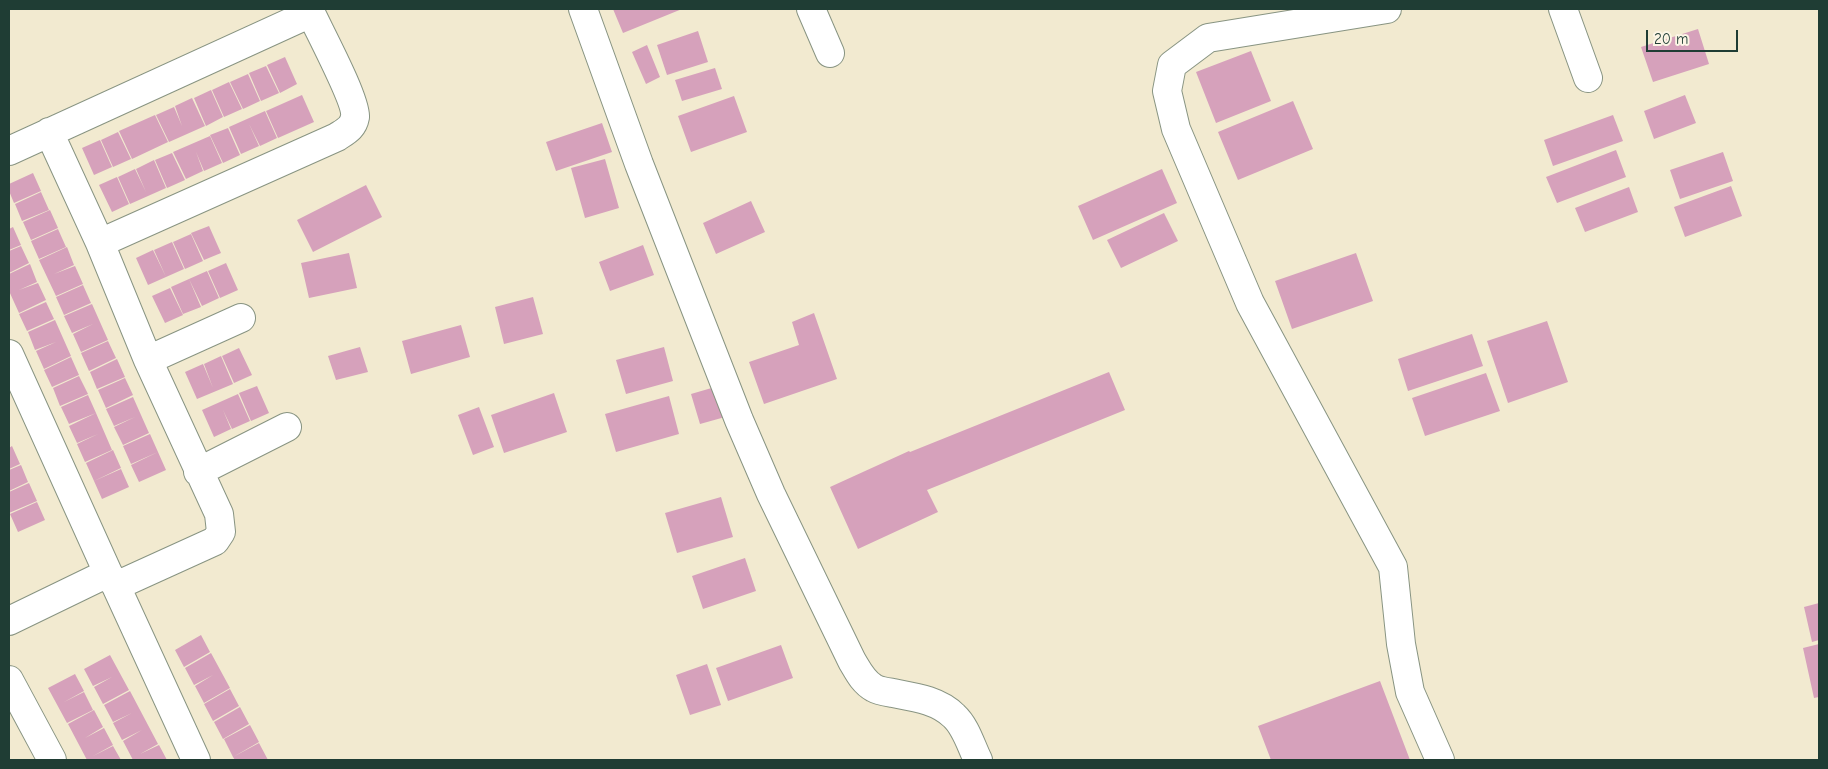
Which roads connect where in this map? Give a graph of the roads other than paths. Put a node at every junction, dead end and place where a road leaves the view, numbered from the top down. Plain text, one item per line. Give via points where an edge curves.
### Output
1 (583, 9) edge
2 (811, 9) edge
3 (1387, 9) edge
4 (1563, 9) edge
5 (310, 11) edge
6 (830, 53) dead end
7 (1588, 78) dead end
8 (49, 132) junction
9 (9, 151) edge
10 (100, 243) junction
11 (241, 318) dead end
12 (9, 354) edge
13 (148, 360) junction
14 (288, 427) dead end
15 (198, 472) junction
16 (112, 580) junction
17 (9, 621) edge
18 (9, 680) edge
19 (52, 760) edge
20 (196, 760) edge
21 (978, 760) edge
22 (1440, 760) edge

1 - 21 street via 638,164 739,420 852,661 862,678 874,688 927,700 954,715
2 - 6 street
3 - 22 street via 1208,38 1172,65 1168,91 1176,129 1250,303 1393,566 1400,644 1410,692
4 - 7 street
5 - 8 street
5 - 10 street via 351,98 355,116 351,128
8 - 9 street
8 - 10 street
10 - 13 street
11 - 13 street
12 - 16 street
13 - 15 street
14 - 15 street
15 - 16 street via 219,514 222,532 215,540
16 - 17 street
16 - 20 street
18 - 19 street

